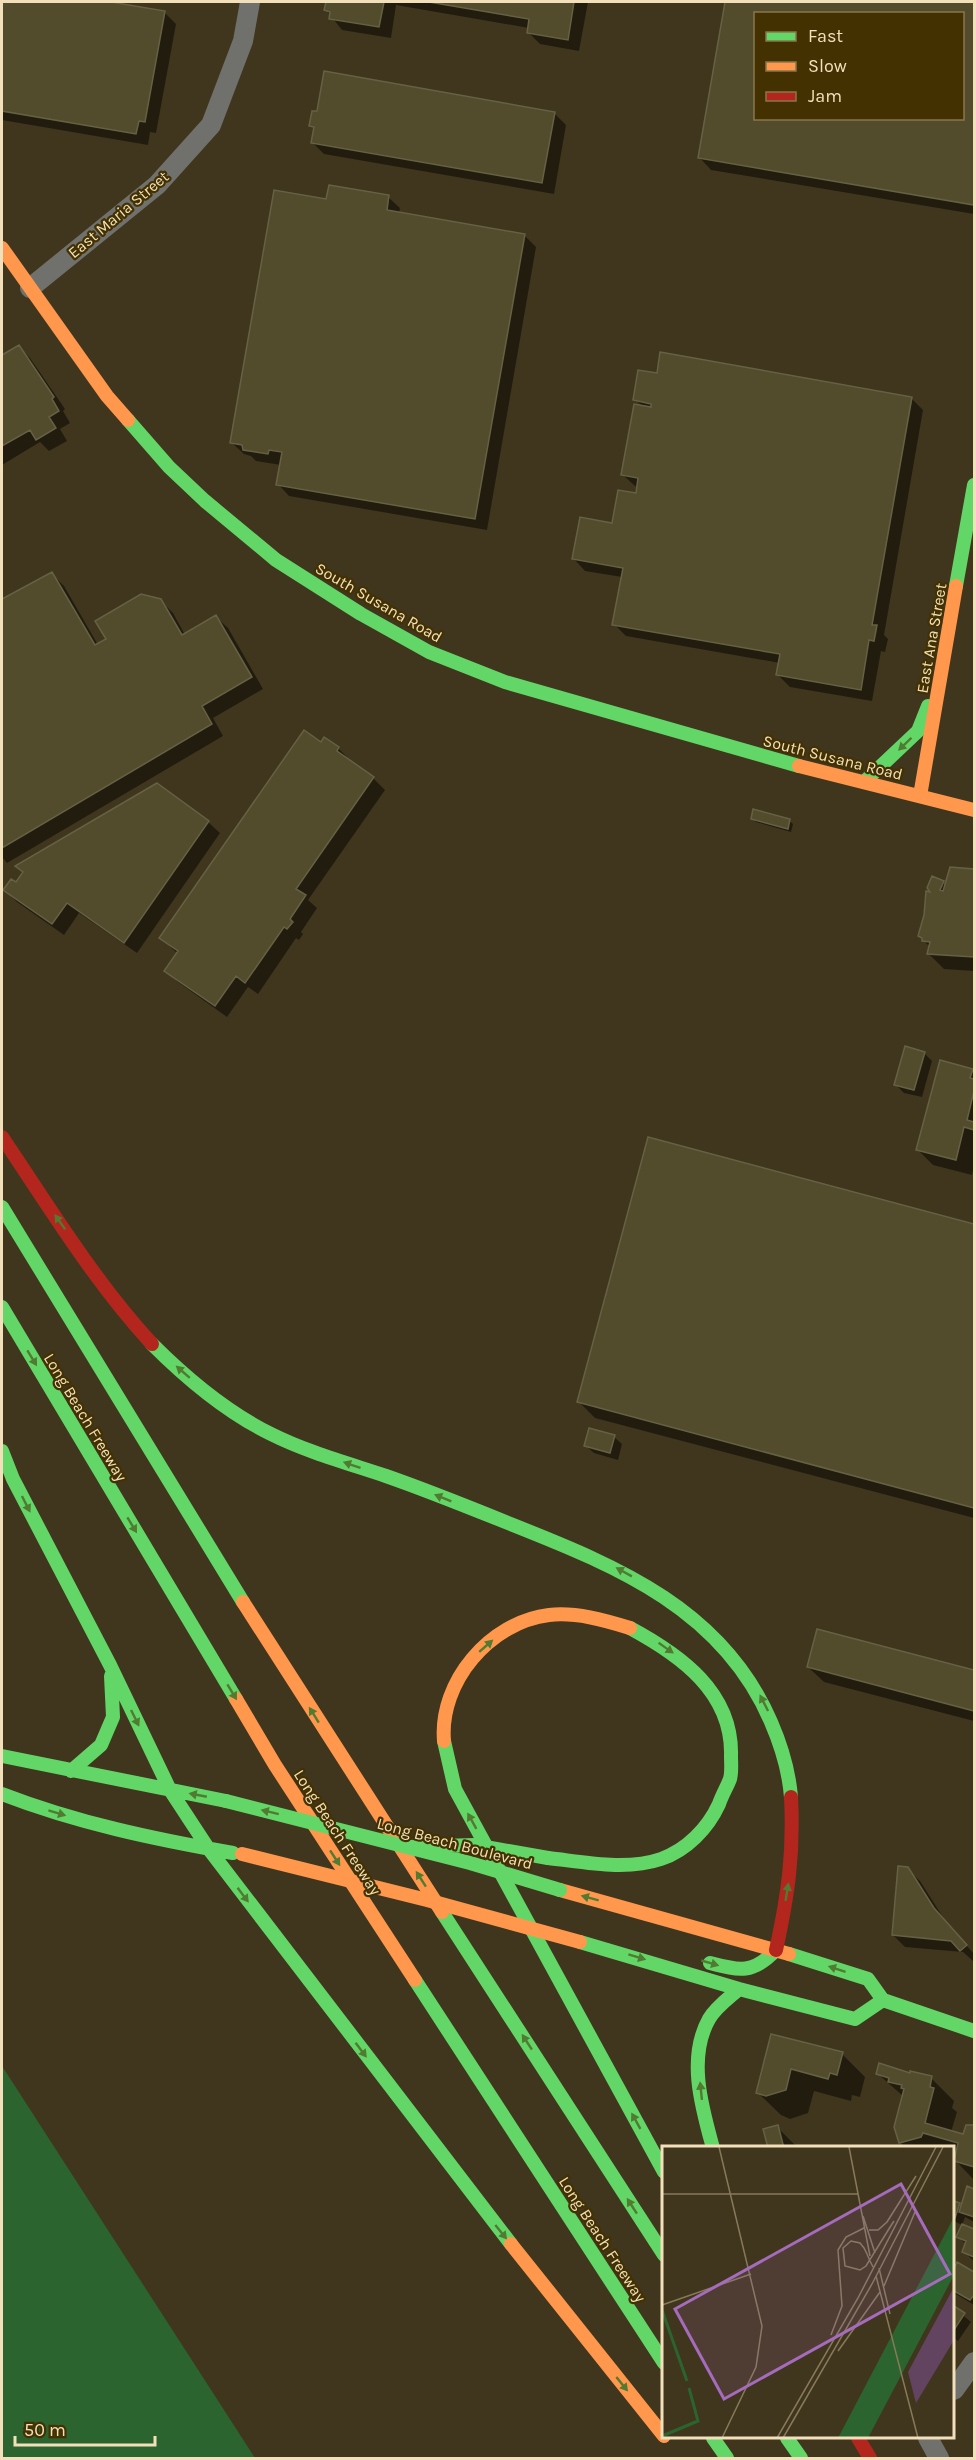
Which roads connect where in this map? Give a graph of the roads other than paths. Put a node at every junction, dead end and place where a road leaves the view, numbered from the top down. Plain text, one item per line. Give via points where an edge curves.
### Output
1 (250, 2) edge
2 (2, 248) edge
3 (30, 288) junction
4 (975, 485) edge
5 (942, 675) junction
6 (864, 782) junction
7 (920, 796) junction
8 (975, 810) edge
9 (2, 1137) edge
10 (2, 1207) edge
11 (2, 1307) edge
12 (2, 1451) edge
13 (110, 1665) junction
14 (2, 1756) edge
15 (71, 1771) junction
16 (170, 1790) junction
17 (2, 1794) edge
18 (408, 1847) junction
19 (487, 1847) edge
20 (487, 1847) edge
21 (487, 1847) edge
22 (487, 1847) edge
23 (208, 1848) junction
24 (452, 1891) dead end
25 (427, 1900) junction
26 (498, 1902) dead end
27 (541, 1914) dead end
28 (777, 1950) junction
29 (695, 1959) dead end
30 (739, 1989) junction
31 (883, 2000) junction
32 (975, 2031) edge
33 (713, 2146) edge
34 (662, 2168) edge
35 (662, 2252) edge
36 (662, 2360) edge
37 (975, 2362) edge
38 (955, 2389) edge
39 (662, 2434) edge
40 (714, 2439) edge
41 (788, 2439) edge
42 (805, 2439) edge
43 (859, 2439) edge
44 (929, 2439) edge
45 (727, 2458) edge
46 (801, 2458) edge
47 (815, 2458) edge
48 (870, 2458) edge
49 (939, 2458) edge

1 - 3 street, East Maria Street via 243,41 211,125 157,185
2 - 3 main road, South Susana Road
3 - 6 main road, South Susana Road via 107,396 204,501 276,560 361,614 429,652 504,682
4 - 5 main road, East Ana Street
5 -> 6 main road via 918,731
5 - 7 main road, East Ana Street
6 - 7 main road, South Susana Road
7 - 8 main road, South Susana Road
28 -> 9 main road via 790,1874 793,1797 778,1733 764,1700 743,1668 715,1638 687,1612 610,1564 408,1484 309,1450 231,1411 142,1334
35 -> 10 main road via 226,1576
11 -> 36 main road, Long Beach Freeway via 275,1765
12 -> 13 main road
13 - 15 main road via 113,1717 101,1745
13 -> 16 main road
14 - 15 main road, Long Beach Boulevard
15 - 16 main road, Long Beach Boulevard
18 -> 16 main road, Long Beach Boulevard, bridge
16 - 23 main road
17 -> 23 main road via 80,1820
22 -> 18 main road, bridge
28 -> 18 main road, Long Beach Boulevard, bridge
34 -> 19 main road, bridge
20 -> 21 main road, bridge via 455,1789 443,1747 442,1726 447,1704 471,1659 508,1629 551,1615 628,1627 670,1650 718,1700 731,1740 733,1764 729,1785 707,1825 674,1852 654,1862 615,1863 548,1858
23 - 25 main road, bridge
23 -> 39 main road via 464,2186
24 - 25 main road
25 -> 30 main road, bridge
26 - 27 main road
29 -> 28 main road via 754,1970
31 -> 28 main road, Long Beach Boulevard via 868,1979
30 - 31 main road via 855,2019
33 -> 30 main road via 701,2095 702,2036 710,2017
31 - 32 main road
37 - 38 street
40 - 45 main road
41 - 46 main road
42 - 47 main road
43 - 48 main road
44 - 49 street

